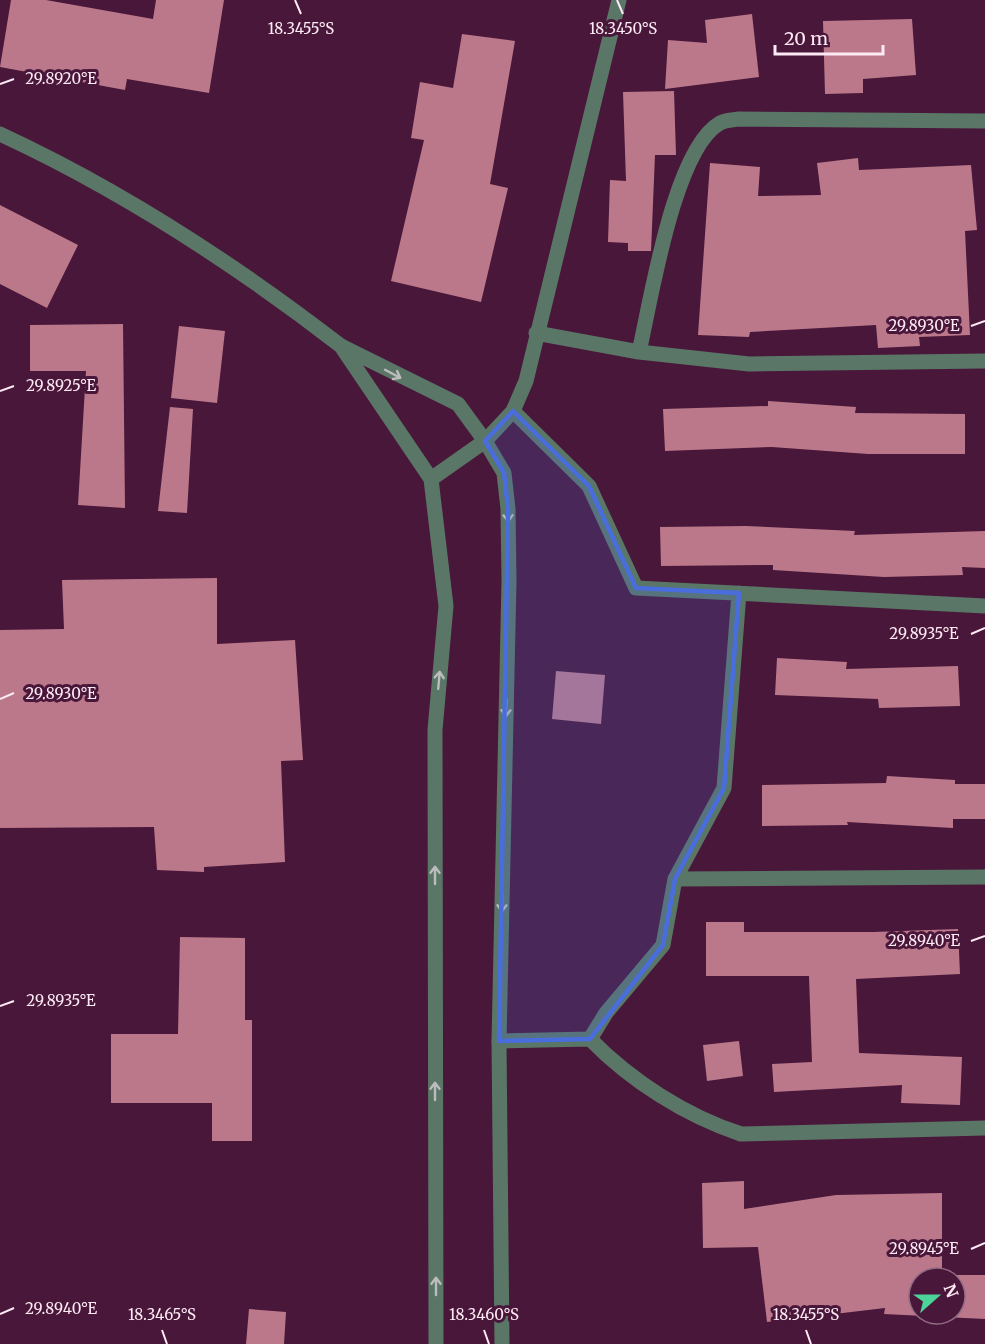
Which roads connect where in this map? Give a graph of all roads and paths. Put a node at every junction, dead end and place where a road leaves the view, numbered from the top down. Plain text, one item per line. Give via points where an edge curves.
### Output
1 (619, 0) edge
2 (985, 121) edge
3 (0, 134) edge
4 (536, 333) junction
5 (341, 346) junction
6 (639, 352) junction
7 (985, 361) edge
8 (513, 411) junction
9 (485, 441) junction
10 (431, 479) junction
11 (739, 593) junction
12 (985, 606) edge
13 (985, 877) edge
14 (675, 879) junction
15 (590, 1039) junction
16 (499, 1041) junction
17 (985, 1128) edge
18 (436, 1344) edge
19 (502, 1344) edge

1 - 4 street
2 - 6 street via 738,118 721,122 687,165 672,209
3 - 5 street via 66,164 272,293
4 - 6 street
4 - 8 street via 526,381
5 -> 9 street via 458,404
5 - 10 street
6 - 7 street via 749,364
8 - 9 street
8 - 11 street via 589,486 636,588
9 - 10 street
9 -> 16 street via 504,473 508,509
18 -> 10 street via 435,730 446,606
11 - 12 street
11 - 14 street via 724,788
13 - 14 street
14 - 15 street via 663,945 606,1013
15 - 16 street
15 - 17 street via 613,1062 655,1092 741,1134
16 - 19 street

